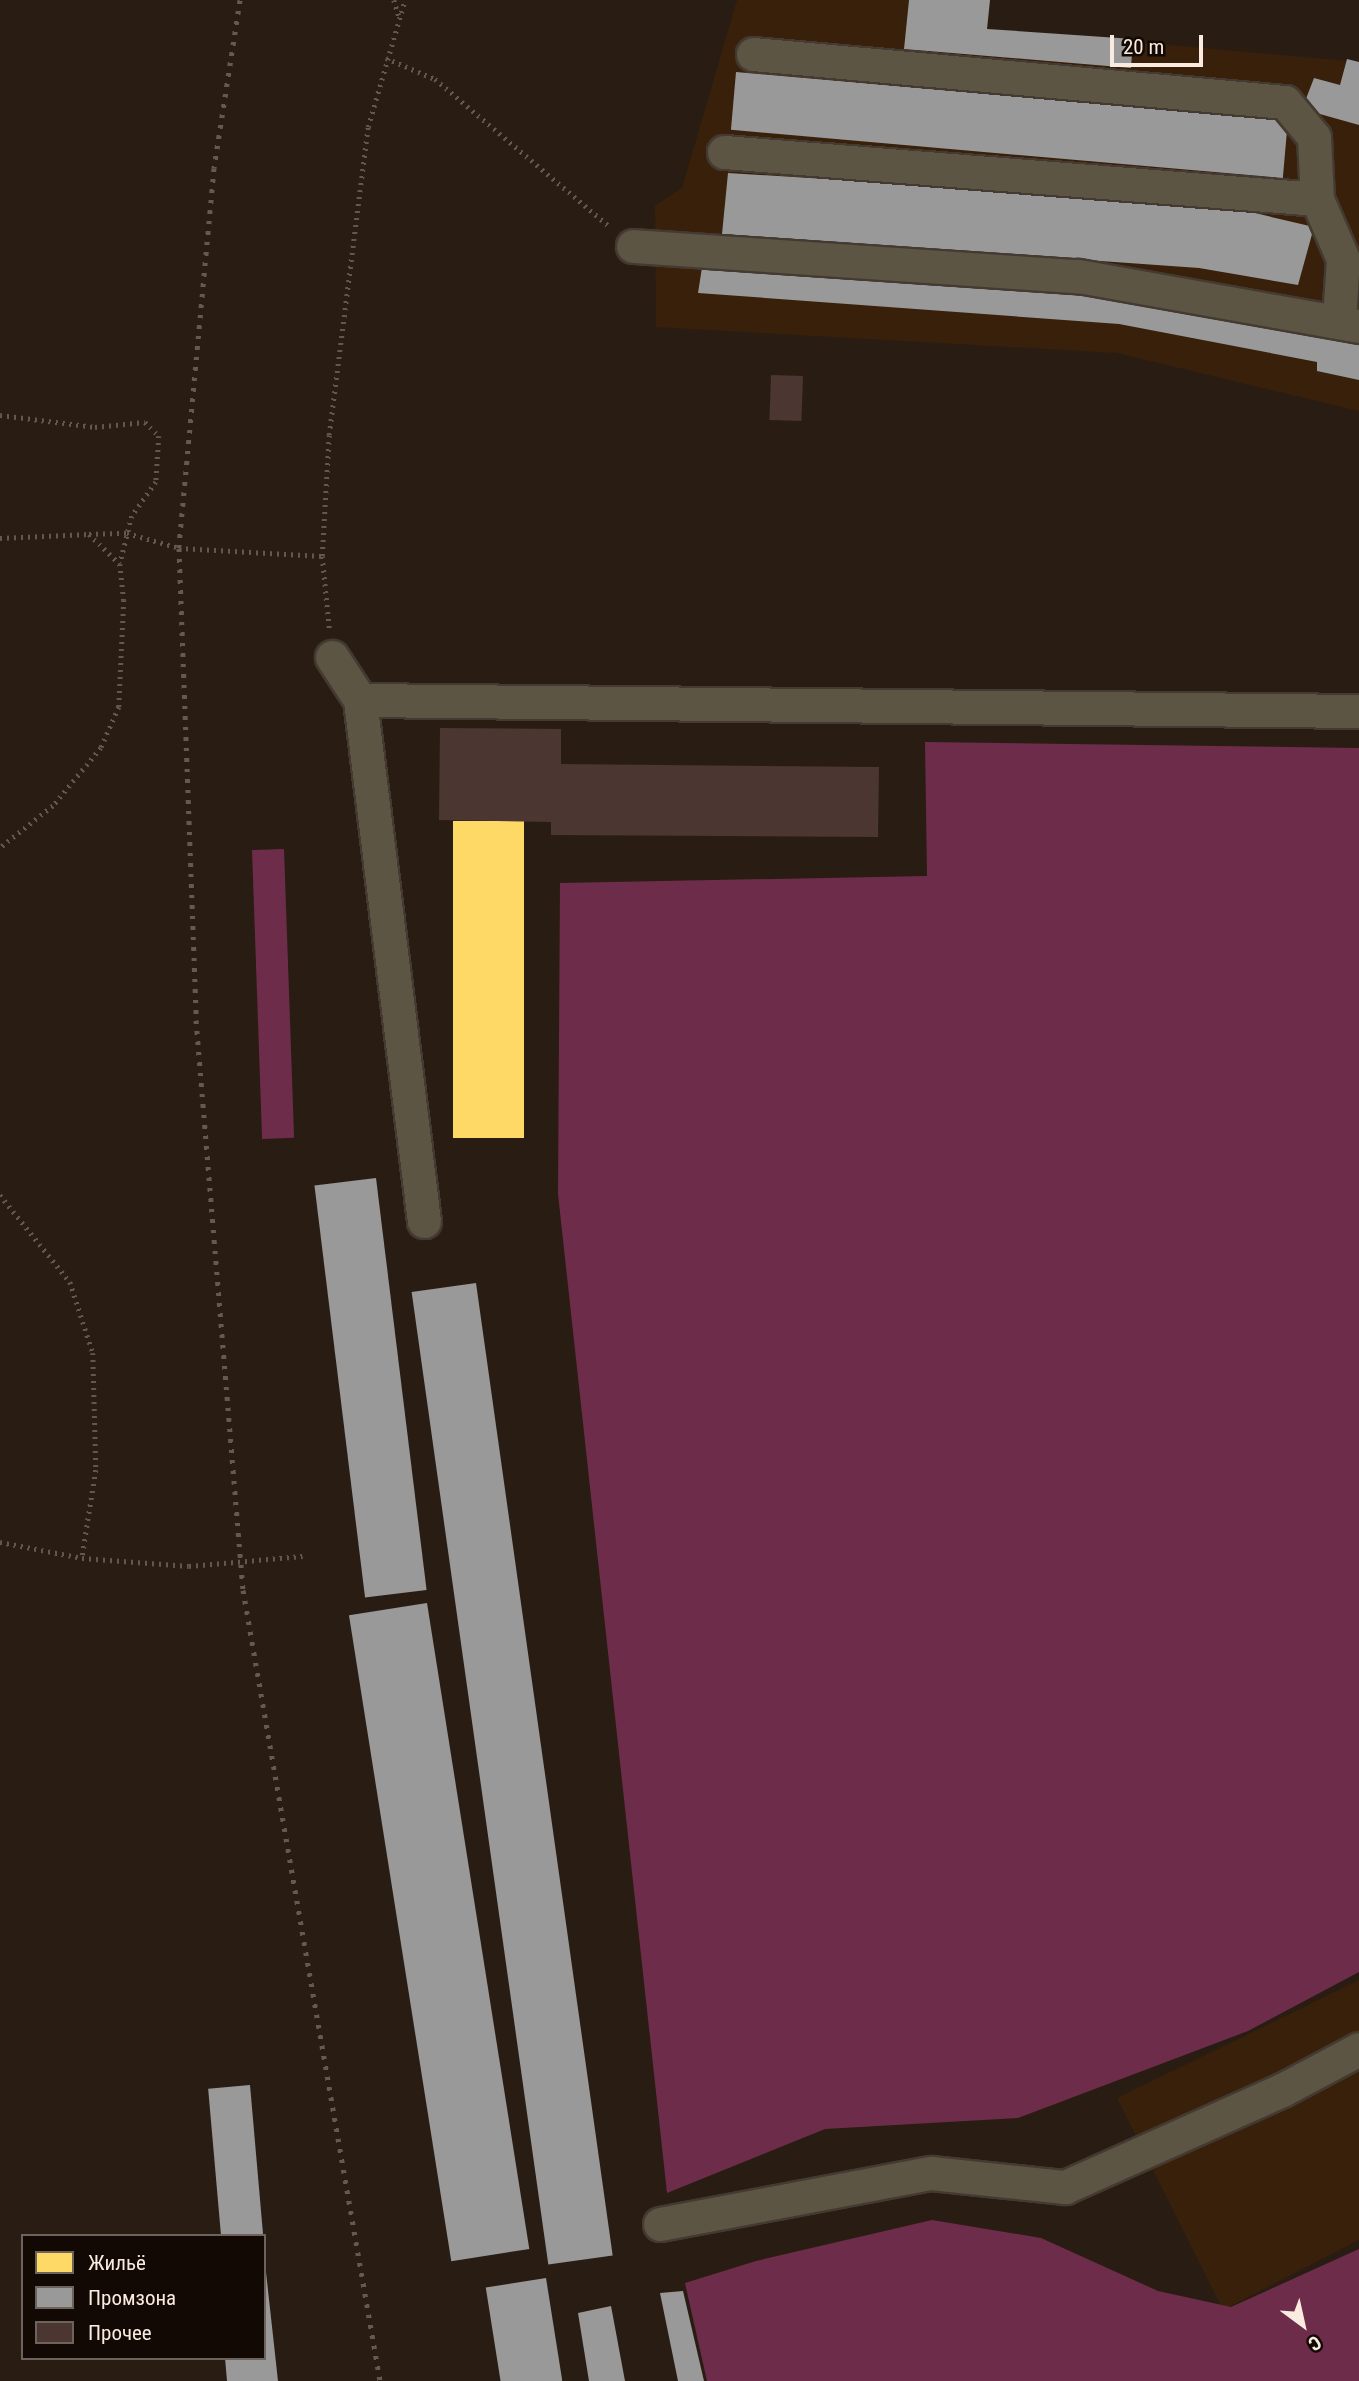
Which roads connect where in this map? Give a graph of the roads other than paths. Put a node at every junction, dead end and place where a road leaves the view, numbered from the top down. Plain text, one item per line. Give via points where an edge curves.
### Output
1 (753, 54) dead end
2 (724, 152) dead end
3 (1317, 199) junction
4 (633, 246) road end
5 (1349, 322) edge
6 (332, 657) road end
7 (360, 700) junction
8 (1359, 710) edge
9 (424, 1220) dead end
10 (1359, 2049) edge
11 (660, 2224) dead end

1 - 3 lane via 1285,102 1314,137
2 - 3 lane
3 - 5 lane via 1343,259
4 - 5 lane via 1078,276
6 - 7 lane
7 - 8 lane
7 - 9 lane
10 - 11 lane via 1282,2090 1065,2187 932,2173

